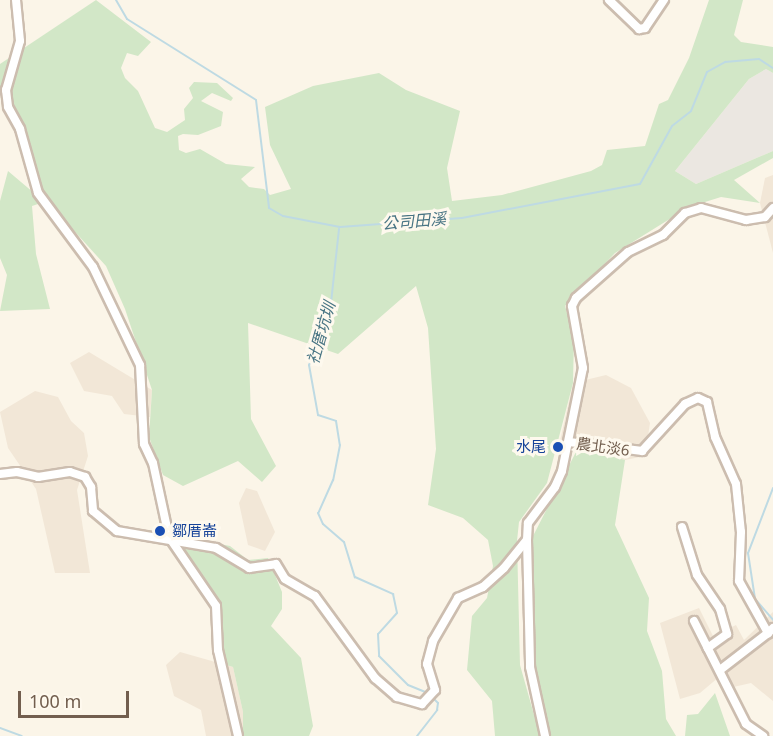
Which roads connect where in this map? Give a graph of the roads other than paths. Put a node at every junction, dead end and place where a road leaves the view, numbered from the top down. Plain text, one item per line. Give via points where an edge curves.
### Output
1 (16, 0) edge
2 (609, 0) edge
3 (664, 0) edge
4 (773, 208) edge
5 (569, 442) junction
6 (0, 474) edge
7 (682, 527) dead end
8 (169, 537) junction
9 (527, 540) junction
10 (694, 621) dead end
11 (770, 631) edge
12 (708, 648) junction
13 (720, 670) junction
14 (238, 736) edge
15 (545, 736) edge
16 (763, 736) edge

1 - 8 street via 20,41 6,90 8,107 20,129 38,193 93,267 140,365 144,444 153,463
2 - 3 street via 639,29 645,28
4 - 5 street, 農北淡6 / 農北淡6 via 765,217 746,220 701,208 685,213 663,235 628,252 576,298 572,306 583,368
5 - 9 street via 555,487 528,523
5 - 11 street, 農北淡6 / 農北淡6 via 642,451 685,404 698,398 707,402 716,437 736,484 741,532 739,581
6 - 8 street via 16,472 38,477 70,472 85,477 98,520 117,531
7 - 12 street via 697,575 720,609 727,634
8 - 9 street via 216,548 249,568 276,564 285,579 315,596 375,678 397,697 416,704 436,687 427,664 433,640 458,598 483,587
8 - 14 street via 216,606 218,650
9 - 15 street via 530,667
10 - 12 street
11 - 13 street
12 - 13 street
13 - 16 street via 746,724

